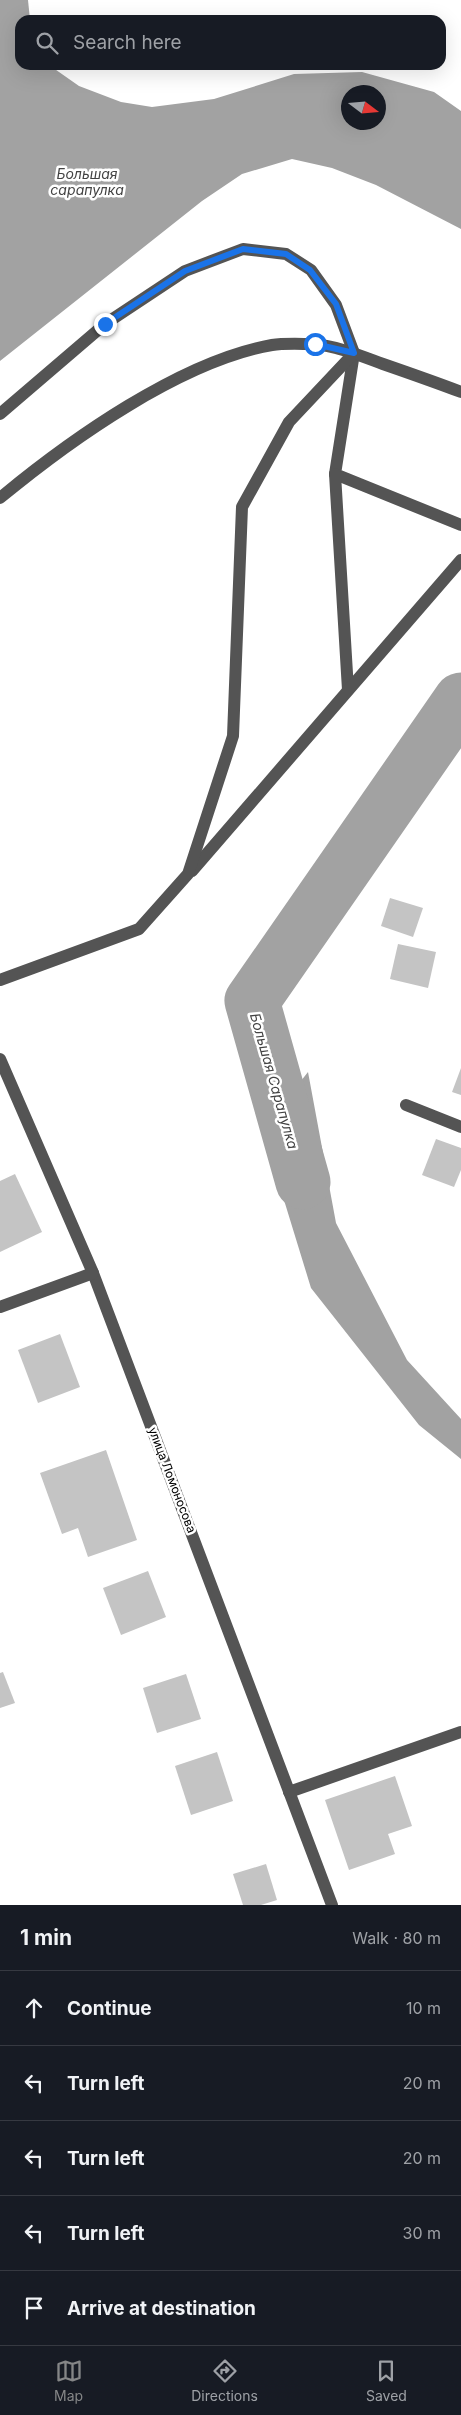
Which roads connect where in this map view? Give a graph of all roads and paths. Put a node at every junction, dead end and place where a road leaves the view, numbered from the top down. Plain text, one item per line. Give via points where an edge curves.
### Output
1 (354, 353) junction
2 (461, 392) edge
3 (0, 414) edge
4 (335, 474) junction
5 (0, 498) edge
6 (461, 525) edge
7 (461, 560) edge
8 (348, 690) junction
9 (188, 874) junction
10 (0, 980) edge
11 (0, 1059) edge
12 (406, 1105) dead end
13 (461, 1127) edge
14 (93, 1273) junction
15 (0, 1307) edge
16 (461, 1732) edge
17 (289, 1792) junction
18 (332, 1905) edge

1 - 2 street
1 - 3 street via 336,304 310,270 286,254 243,249 185,271 105,324
1 - 4 street
1 - 5 street via 315,344 272,345 226,358 125,408
1 - 9 street via 289,422 242,507 233,736
4 - 6 street
4 - 8 street
7 - 8 street
8 - 9 street
9 - 10 street via 139,929
11 - 14 street, улица Ломоносова
12 - 13 street
14 - 15 street
14 - 17 street, улица Ломоносова
16 - 17 street
17 - 18 street, улица Ломоносова

